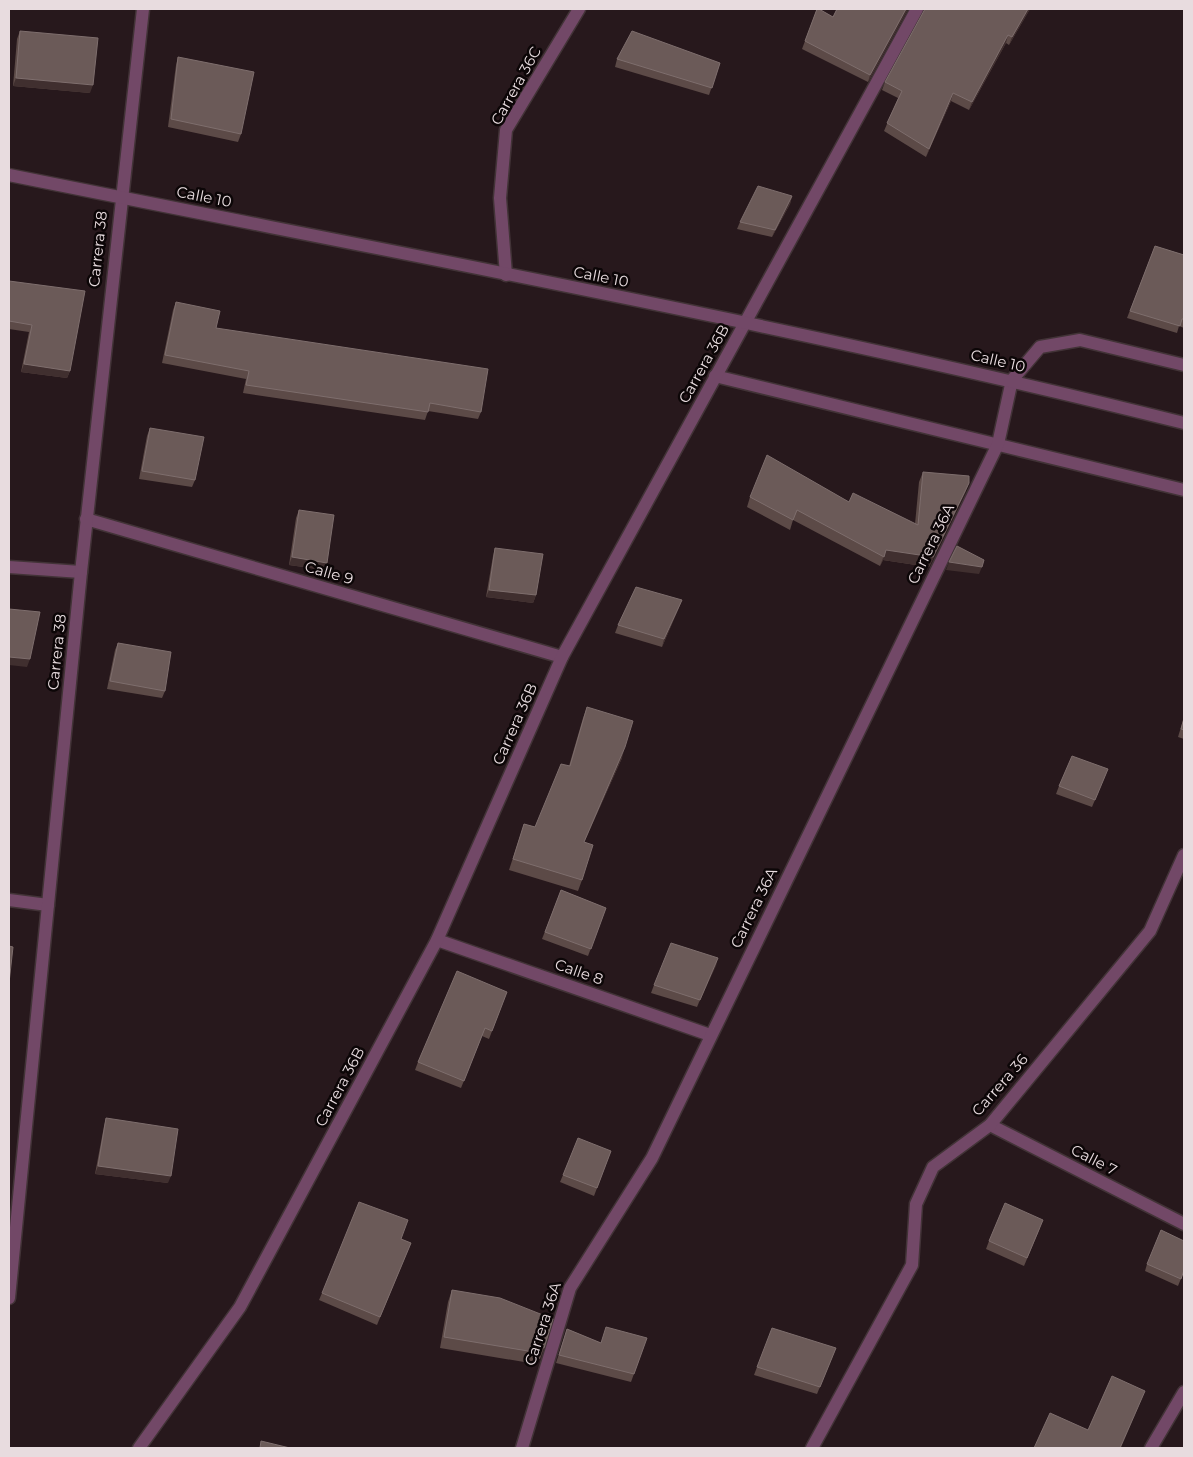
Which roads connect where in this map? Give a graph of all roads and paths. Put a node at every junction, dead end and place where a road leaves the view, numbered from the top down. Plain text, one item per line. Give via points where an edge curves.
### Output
1 (142, 9) edge
2 (579, 9) edge
3 (917, 9) edge
4 (9, 175) edge
5 (120, 197) junction
6 (506, 275) junction
7 (745, 323) junction
8 (1184, 365) edge
9 (715, 376) junction
10 (1012, 380) junction
11 (1184, 423) edge
12 (998, 444) junction
13 (1184, 490) edge
14 (86, 520) junction
15 (9, 566) edge
16 (81, 572) junction
17 (562, 657) junction
18 (1184, 855) edge
19 (9, 900) edge
20 (48, 905) junction
21 (437, 940) junction
22 (710, 1035) junction
23 (990, 1125) junction
24 (15, 1183) edge
25 (1184, 1224) edge
26 (9, 1298) edge
27 (1184, 1392) edge
28 (139, 1448) edge
29 (522, 1448) edge
30 (812, 1448) edge
31 (1151, 1448) edge

1 - 5 street, Carrera 38
2 - 6 street, Carrera 36C via 506,130 500,198
3 - 7 street, Carrera 36B
4 - 5 street, Calle 10
5 - 6 street, Calle 10
5 - 14 street, Carrera 38
6 - 7 street, Calle 10
7 - 9 street, Carrera 36B
7 - 10 street, Calle 10
8 - 10 street via 1080,340 1040,347
9 - 12 street
9 - 17 street, Carrera 36B
10 - 11 street, Calle 10
10 - 12 street, Carrera 36A
12 - 13 street
12 - 22 street, Carrera 36A
14 - 16 street, Carrera 38
14 - 17 street, Calle 9
15 - 16 street
16 - 20 street, Carrera 38
17 - 21 street, Carrera 36B
18 - 23 street, Carrera 36 via 1150,931
19 - 20 street
20 - 24 street, Carrera 38
21 - 22 street, Calle 8
21 - 28 street, Carrera 36B via 240,1307
22 - 29 street, Carrera 36A via 652,1158 570,1288
23 - 25 street, Calle 7
23 - 30 street, Carrera 36 via 933,1167 916,1204 912,1265
24 - 26 street, Carrera 38
27 - 31 street

